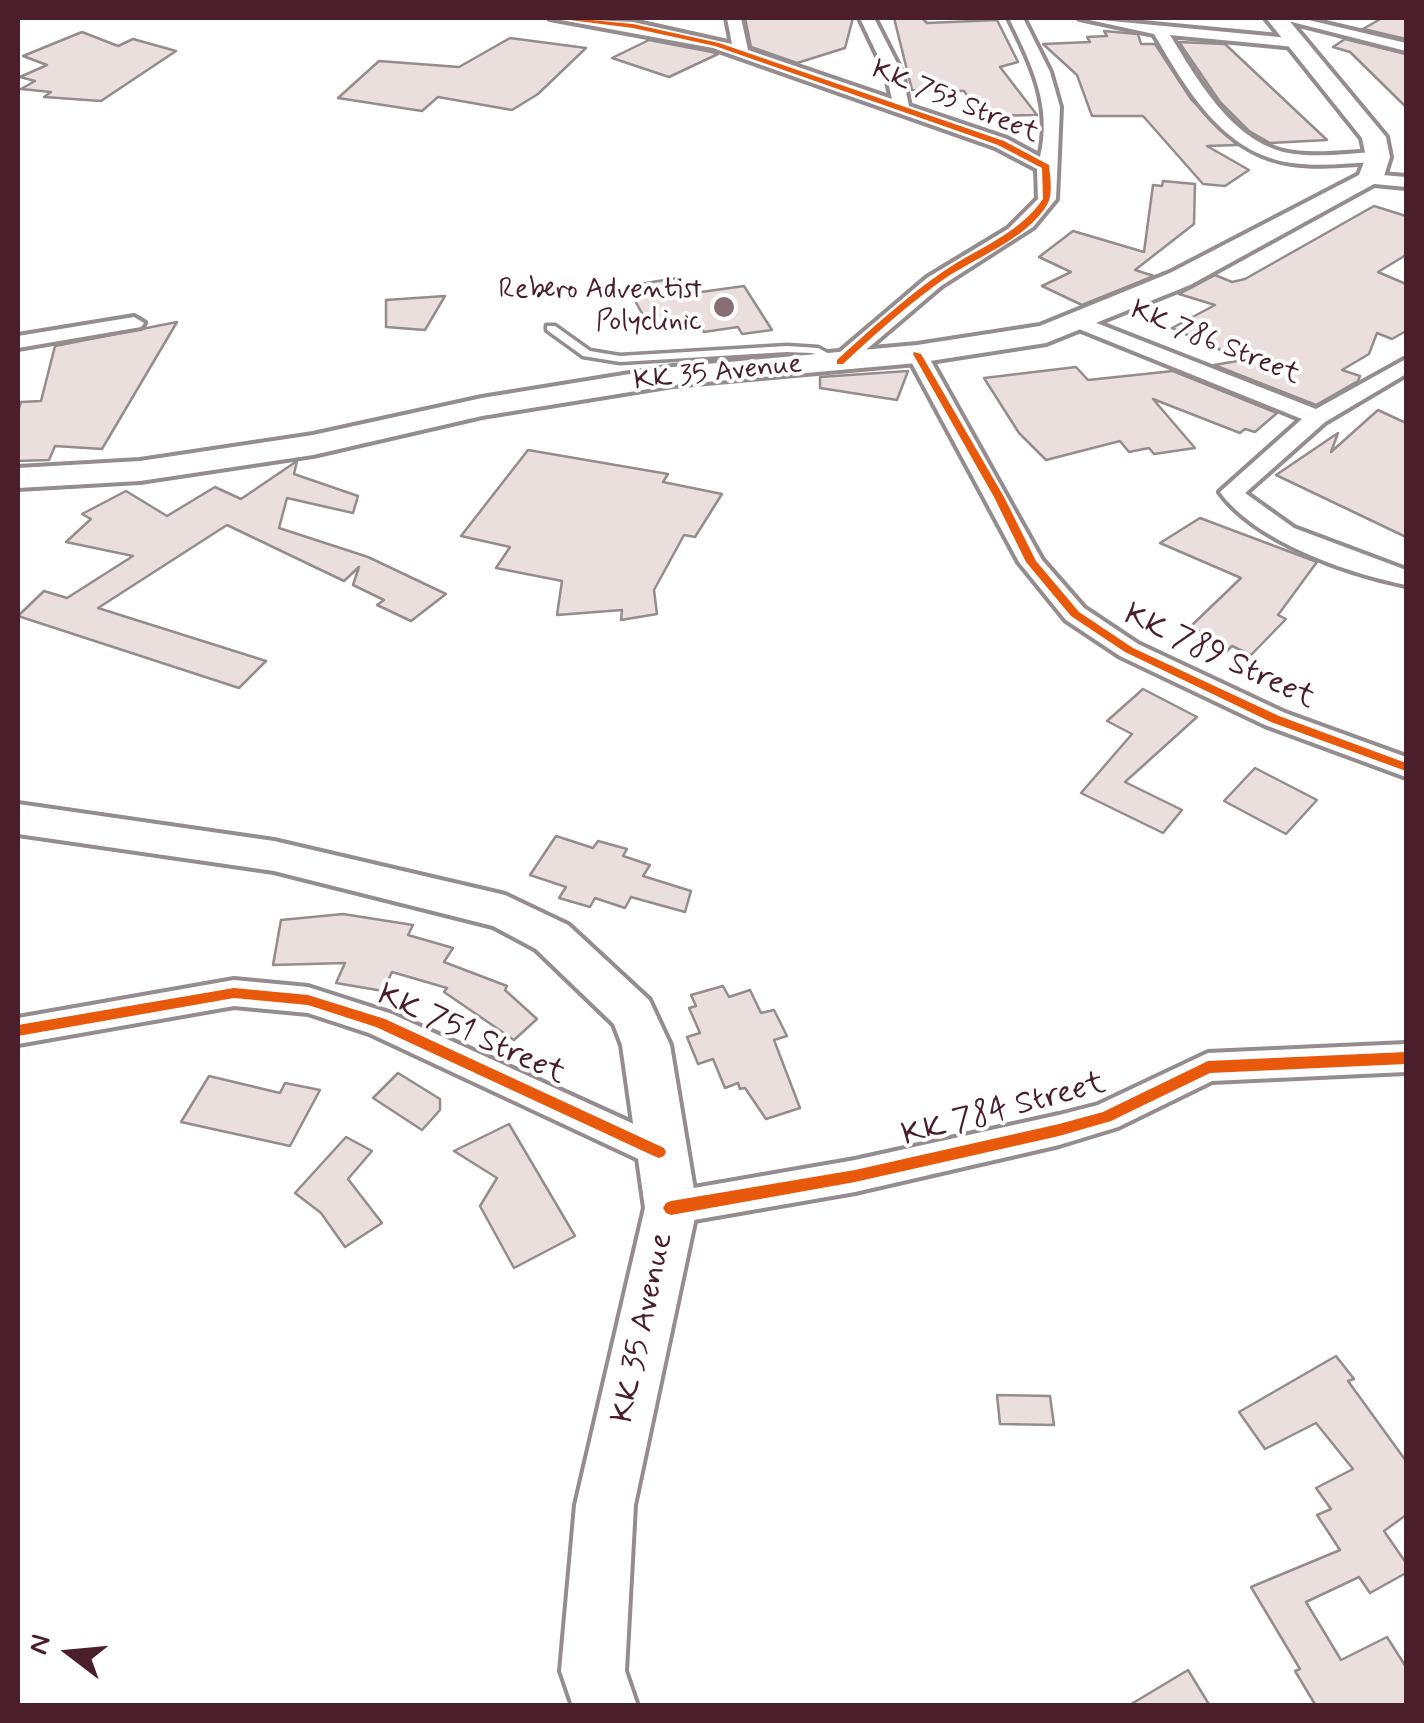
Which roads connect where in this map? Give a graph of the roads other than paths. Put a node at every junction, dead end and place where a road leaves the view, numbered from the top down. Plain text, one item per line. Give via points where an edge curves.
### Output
1 (556, 18) edge
2 (734, 18) edge
3 (867, 18) edge
4 (1016, 18) edge
5 (1087, 18) edge
6 (1285, 26) edge
7 (1159, 30) junction
8 (1406, 46) edge
9 (741, 53) junction
10 (902, 109) junction
11 (1046, 167) junction
12 (1374, 168) junction
13 (1406, 182) edge
14 (1081, 322) junction
15 (134, 323) dead end
16 (551, 328) dead end
17 (18, 342) edge
18 (916, 354) junction
19 (840, 362) junction
20 (1406, 365) edge
21 (1317, 417) junction
22 (18, 478) edge
23 (1406, 578) edge
24 (1406, 766) edge
25 (18, 819) edge
26 (18, 1032) edge
27 (1406, 1058) edge
28 (659, 1152) junction
29 (671, 1208) junction
30 (605, 1706) edge

1 - 9 street, KK 753 Street via 668,32
2 - 9 street
3 - 10 street via 894,74
4 - 11 street via 1054,103
5 - 7 street
6 - 7 street
6 - 8 street
6 - 12 main road via 1374,137
7 - 12 street via 1206,99 1242,136 1278,156
9 - 10 street, KK 753 Street
10 - 11 street, KK 753 Street via 1000,143
11 - 19 street, KK 753 Street via 1048,199 1023,230 952,269
12 - 13 street
12 - 14 main road, KK 35 Avenue via 1180,279
14 - 18 main road, KK 35 Avenue via 1003,343
14 - 21 street, KK 786 Street
15 - 17 street
16 - 19 lane via 587,354 620,359 814,350
18 - 19 main road, KK 35 Avenue
18 - 24 street, KK 789 Street via 1030,562 1085,622 1128,650 1275,719
19 - 22 main road, KK 35 Avenue via 654,379 312,446 140,471
20 - 21 street
21 - 23 street, KK 786 Street via 1232,492 1283,530
25 - 28 main road, KK 35 Avenue via 274,856 505,912 552,936 633,1012 646,1045
26 - 28 street, KK 751 Street via 234,994 308,1000 380,1023
27 - 29 street, KK 784 Street via 1208,1067 1106,1117 1058,1130
28 - 29 main road, KK 35 Avenue
29 - 30 main road, KK 35 Avenue via 605,1505 594,1671

